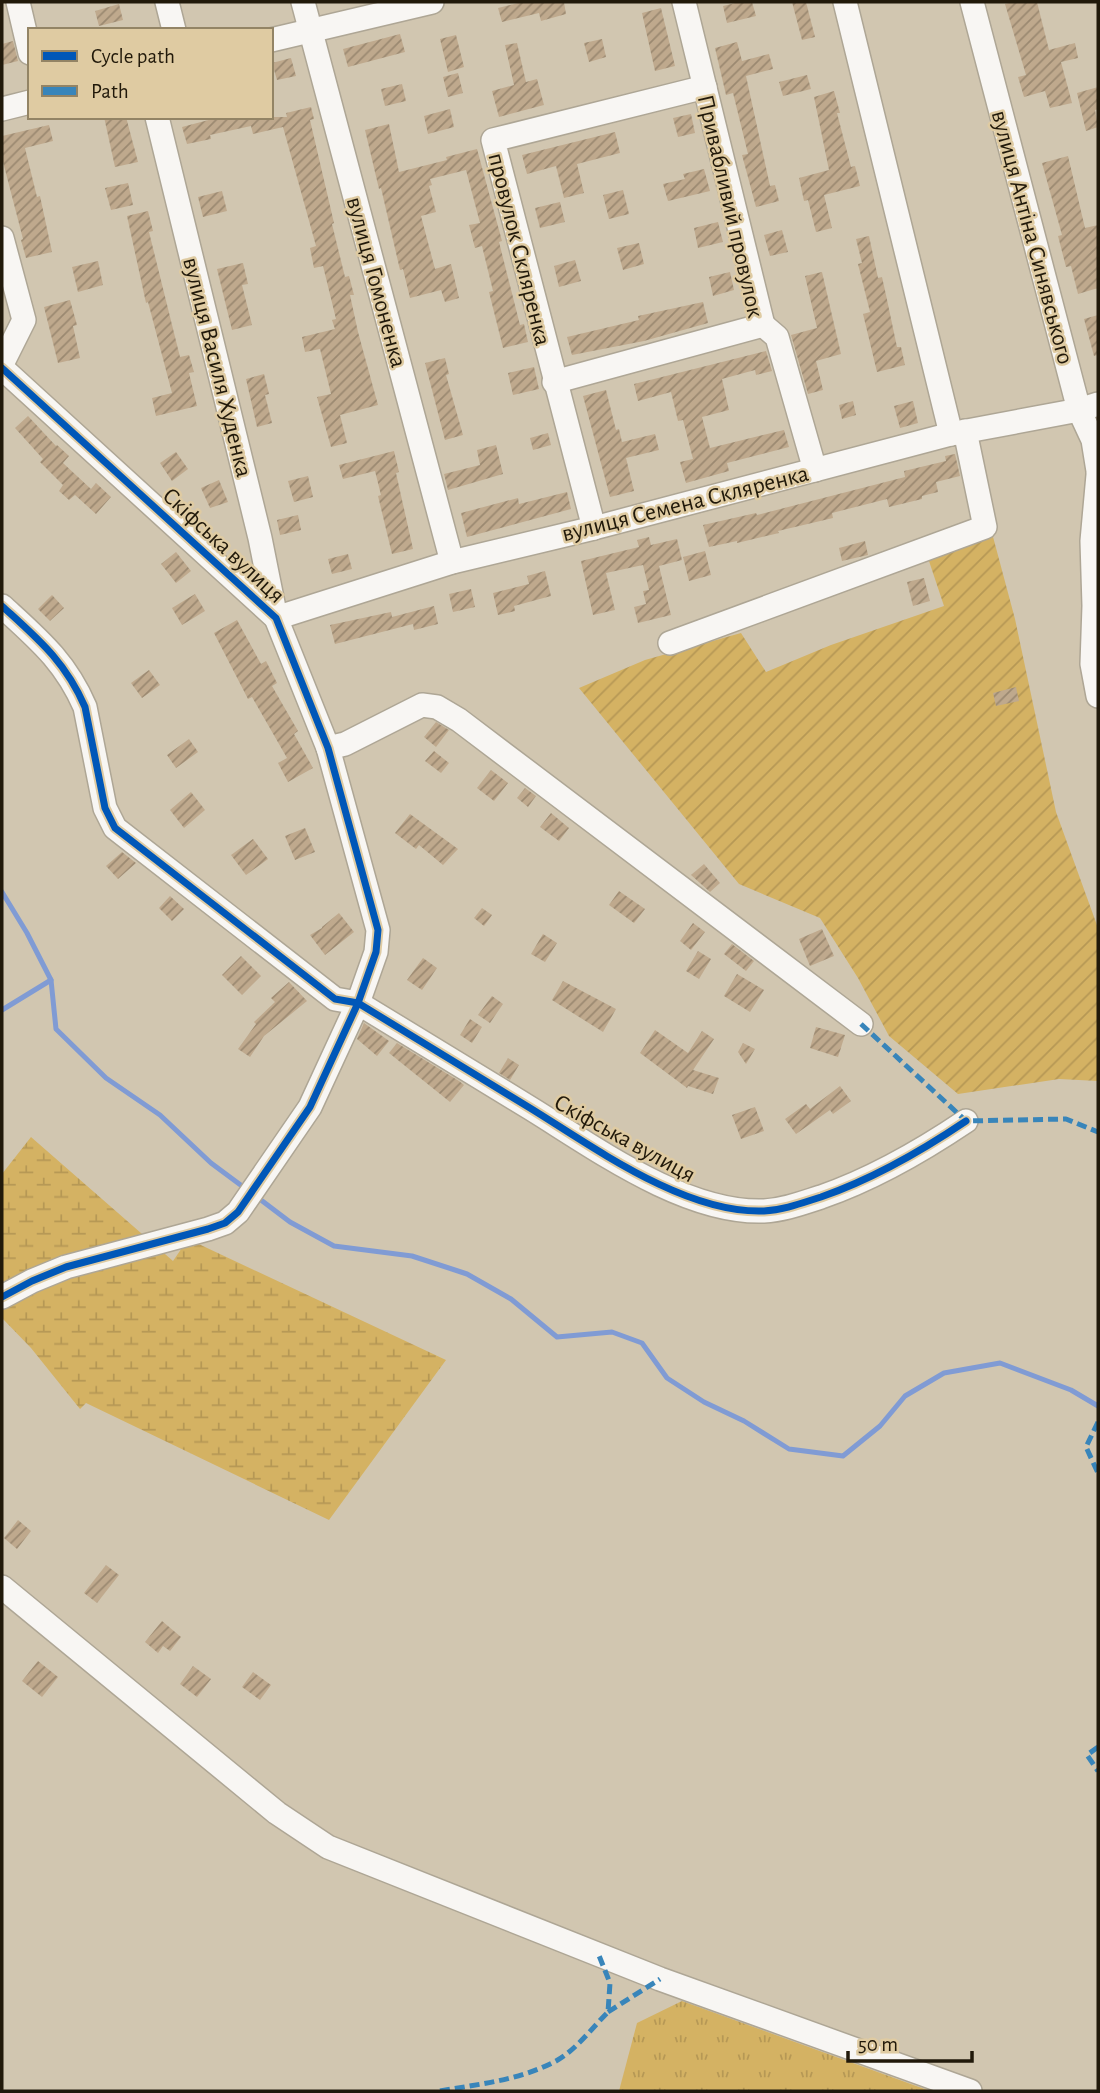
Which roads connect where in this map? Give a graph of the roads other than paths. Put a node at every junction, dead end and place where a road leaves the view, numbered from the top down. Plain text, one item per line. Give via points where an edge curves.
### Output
1 (18, 2) edge
2 (167, 2) edge
3 (303, 2) edge
4 (684, 2) edge
5 (845, 2) edge
6 (972, 2) edge
7 (420, 3) edge
8 (174, 28) edge
9 (310, 29) junction
10 (273, 39) edge
11 (28, 44) edge
12 (705, 87) junction
13 (28, 102) edge
14 (2, 109) edge
15 (157, 119) edge
16 (2, 238) edge
17 (762, 326) junction
18 (2, 366) edge
19 (554, 382) junction
20 (1088, 407) edge
21 (958, 433) junction
22 (815, 470) junction
23 (1098, 473) edge
24 (594, 528) junction
25 (452, 562) junction
26 (2, 606) edge
27 (276, 618) junction
28 (670, 643) dead end
29 (1098, 696) edge
30 (328, 748) junction
31 (358, 1003) junction
32 (861, 1024) dead end
33 (965, 1121) dead end
34 (2, 1297) edge
35 (2, 1587) edge
36 (970, 2091) edge

1 - 11 street
2 - 8 street
3 - 9 street, вулиця Гомоненка
4 - 12 street, Привабливий провулок
5 - 21 street
6 - 20 street, вулиця Антіна Синявського
7 - 9 street
9 - 10 street
9 - 25 street, вулиця Гомоненка
12 - 17 street, Привабливий провулок
12 - 19 street, провулок Скляренка via 493,140
13 - 14 street
15 - 27 street, вулиця Василя Худенка
16 - 18 street, Скіфська вулиця via 24,320
17 - 19 street, Привабливий провулок
17 - 22 street via 777,337
18 - 27 street, Скіфська вулиця
19 - 24 street, провулок Скляренка
20 - 21 street, вулиця Семена Скляренка
20 - 23 street, вулиця Антіна Синявського
21 - 22 street, вулиця Семена Скляренка
21 - 28 street via 985,527
22 - 24 street, вулиця Семена Скляренка
23 - 29 street, вулиця Антіна Синявського via 1092,541 1092,664
24 - 25 street, вулиця Семена Скляренка
25 - 27 street, вулиця Семена Скляренка
26 - 31 street, Скіфська вулиця via 58,660 78,692 105,808 115,828 335,999
27 - 30 street, Скіфська вулиця
30 - 31 street, Скіфська вулиця via 378,930 376,952
30 - 32 street via 422,705 438,707
31 - 33 street, Скіфська вулиця via 615,1160 676,1192 731,1209 765,1211 794,1206 854,1185 919,1153
31 - 34 street, Скіфська вулиця via 310,1107 238,1212 225,1223 66,1267
35 - 36 street via 277,1813 328,1847 660,1979

